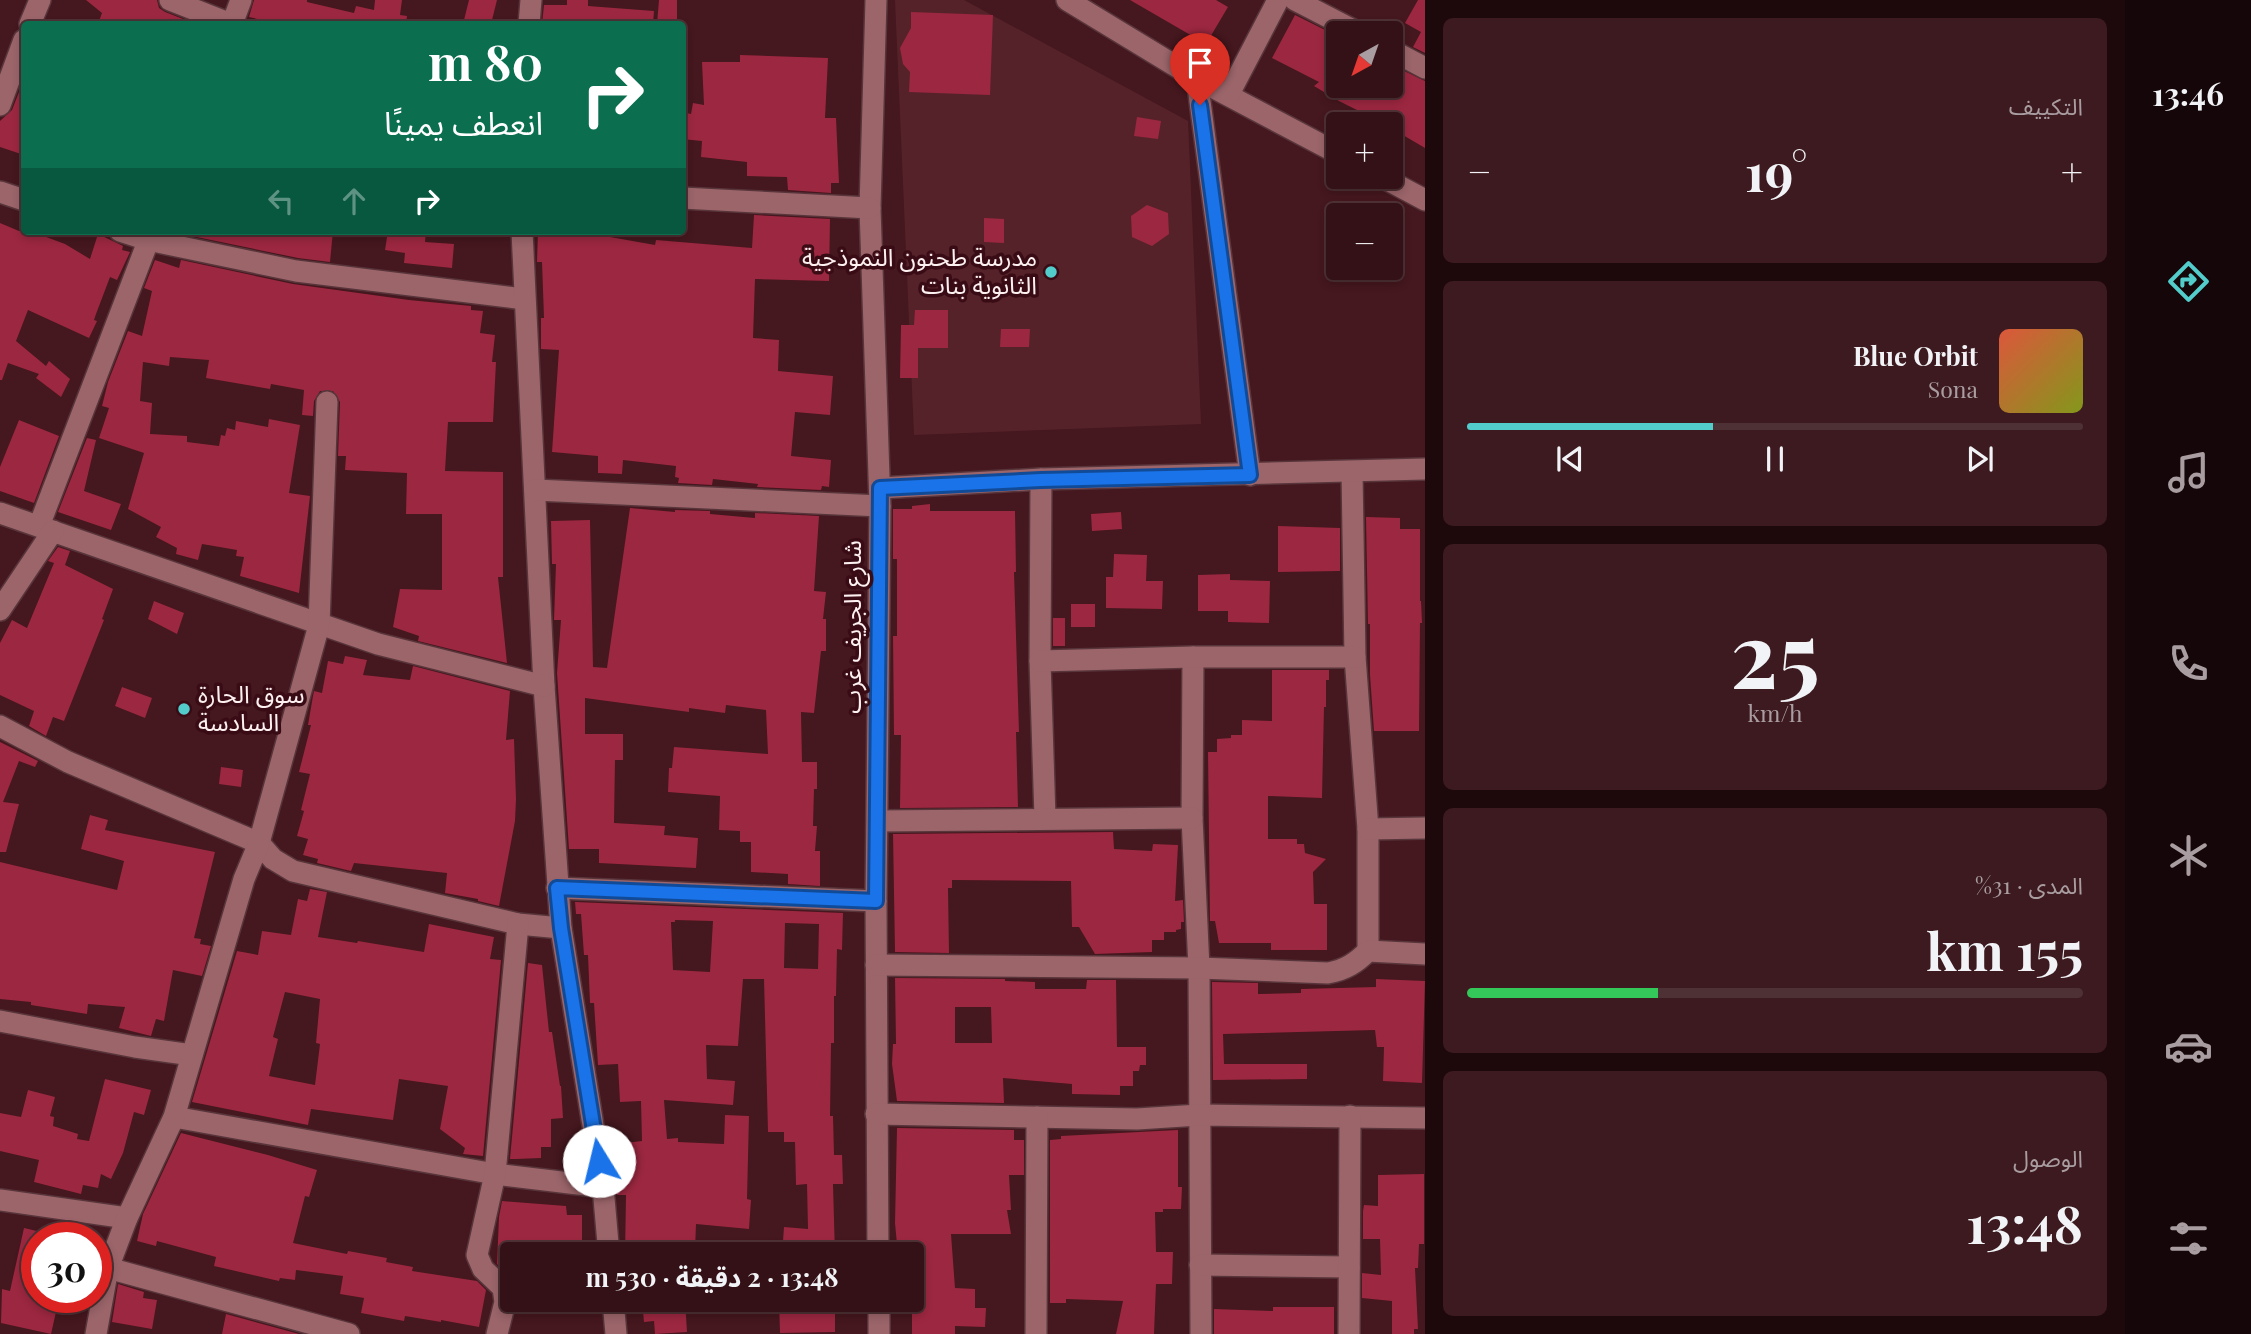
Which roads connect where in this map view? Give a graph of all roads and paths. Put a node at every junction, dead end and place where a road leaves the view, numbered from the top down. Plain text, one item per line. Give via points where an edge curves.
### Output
1 (40, 0) edge
2 (170, 0) edge
3 (241, 0) edge
4 (531, 0) edge
5 (876, 0) edge
6 (1068, 0) edge
7 (1278, 0) edge
8 (1295, 0) edge
9 (31, 21) edge
10 (224, 21) edge
11 (233, 21) edge
12 (529, 21) edge
13 (1336, 21) edge
14 (21, 48) edge
15 (1404, 57) edge
16 (1425, 68) edge
17 (1197, 79) junction
18 (1229, 94) junction
19 (0, 105) edge
20 (1326, 146) edge
21 (1403, 188) edge
22 (0, 192) edge
23 (686, 198) edge
24 (21, 199) edge
25 (1425, 200) edge
26 (870, 208) junction
27 (150, 235) edge
28 (522, 235) edge
29 (524, 299) junction
30 (327, 402) dead end
31 (1425, 469) edge
32 (1352, 471) junction
33 (1250, 475) junction
34 (1041, 480) junction
35 (534, 490) junction
36 (880, 497) junction
37 (0, 513) edge
38 (46, 529) junction
39 (0, 610) edge
40 (318, 625) junction
41 (1193, 657) junction
42 (1355, 657) junction
43 (1041, 661) junction
44 (544, 686) junction
45 (0, 726) edge
46 (1045, 818) junction
47 (1192, 818) junction
48 (878, 821) junction
49 (1425, 828) edge
50 (1368, 829) junction
51 (259, 843) junction
52 (557, 888) junction
53 (876, 901) junction
54 (518, 924) junction
55 (561, 928) junction
56 (1368, 951) junction
57 (1425, 954) edge
58 (876, 965) junction
59 (1199, 968) junction
60 (0, 1021) edge
61 (192, 1055) junction
62 (876, 1114) junction
63 (1199, 1115) junction
64 (1350, 1116) junction
65 (174, 1117) junction
66 (1037, 1117) junction
67 (1425, 1118) edge
68 (495, 1174) junction
69 (603, 1187) junction
70 (0, 1200) edge
71 (127, 1218) junction
72 (608, 1242) edge
73 (878, 1242) edge
74 (112, 1257) edge
75 (1200, 1265) junction
76 (1349, 1267) junction
77 (112, 1269) edge
78 (614, 1312) edge
79 (879, 1312) edge
80 (100, 1313) edge
81 (96, 1334) edge
82 (344, 1334) edge
83 (497, 1334) edge
84 (616, 1334) edge
85 (879, 1334) edge
86 (1035, 1334) edge
87 (1201, 1334) edge
88 (1349, 1334) edge

1 - 9 street
2 - 10 street
3 - 11 street
4 - 12 street
5 - 26 street, شارع الجريف غرب
6 - 17 street
7 - 18 street
8 - 13 street
14 - 19 street
15 - 16 street
17 - 18 street
17 - 33 street
18 - 20 street
21 - 25 street
22 - 24 street
23 - 26 street
26 - 36 street, شارع الجريف غرب
27 - 29 street via 296,271
27 - 38 street
28 - 29 street
29 - 35 street
30 - 40 street
31 - 32 street
32 - 33 street
32 - 42 street
33 - 34 street
34 - 36 street
34 - 43 street
35 - 36 street
35 - 44 street
36 - 48 street, شارع الجريف غرب
37 - 38 street
38 - 39 street
38 - 40 street
40 - 44 street
40 - 51 street
41 - 42 street
41 - 43 street
41 - 47 street
42 - 50 street
43 - 46 street
44 - 52 street
45 - 51 street via 68,762
46 - 47 street
46 - 48 street
47 - 59 street
48 - 53 street, شارع الجريف غرب
49 - 50 street
50 - 56 street
51 - 54 street via 293,871
51 - 61 street
52 - 53 street
52 - 55 street
53 - 58 street, شارع الجريف غرب
54 - 55 street
54 - 68 street
55 - 69 street
56 - 57 street
56 - 59 street via 1342,971 1328,973
58 - 59 street
58 - 62 street, شارع الجريف غرب
59 - 63 street
60 - 61 street
61 - 65 street
62 - 66 street
62 - 73 street, شارع الجريف غرب
63 - 64 street
63 - 66 street
63 - 75 street
64 - 67 street
64 - 76 street
65 - 68 street
65 - 71 street
66 - 86 street
68 - 69 street
68 - 83 street via 477,1255 483,1269 503,1288 505,1302
69 - 72 street
70 - 71 street
71 - 74 street
75 - 76 street
75 - 87 street
76 - 88 street
77 - 82 street
78 - 84 street
79 - 85 street
80 - 81 street

